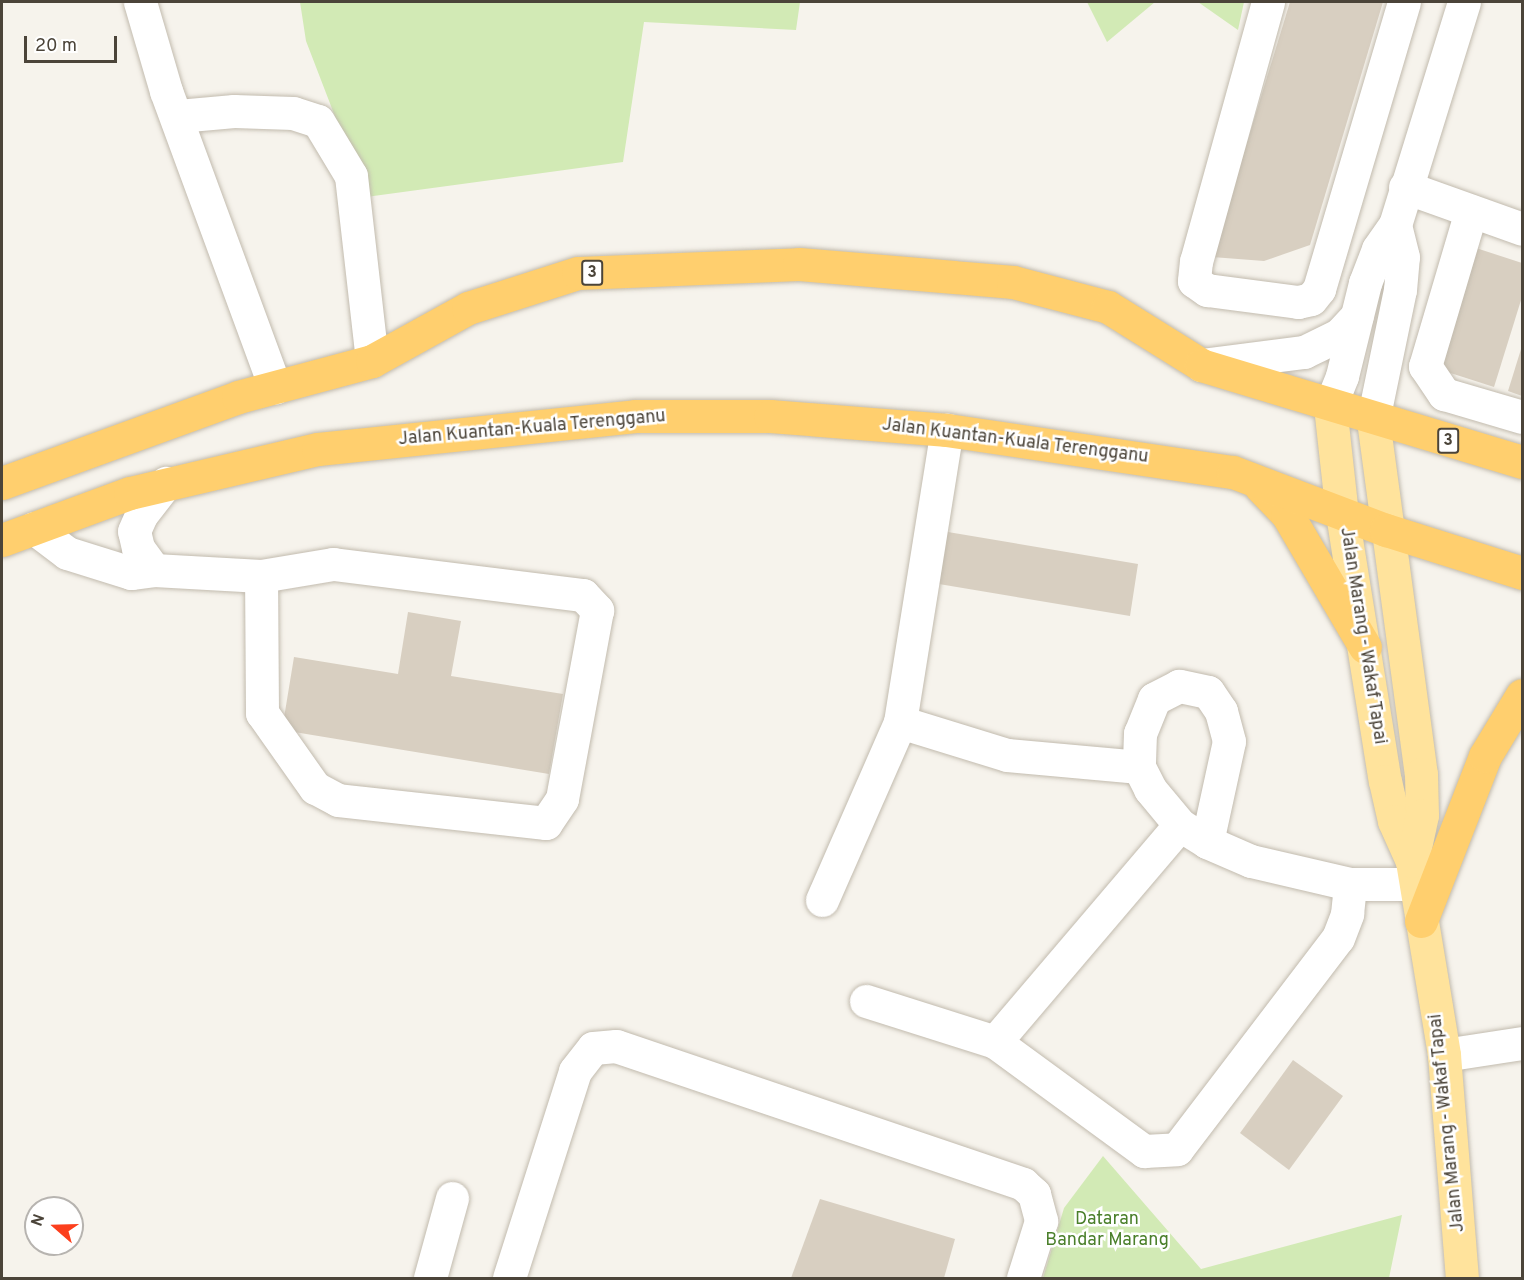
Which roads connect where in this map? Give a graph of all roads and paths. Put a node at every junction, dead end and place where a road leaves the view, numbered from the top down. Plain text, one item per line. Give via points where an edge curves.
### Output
1 (140, 2) edge
2 (1268, 2) edge
3 (1404, 2) edge
4 (1464, 2) edge
5 (178, 116) junction
6 (1405, 187) junction
7 (1471, 211) junction
8 (1395, 225) junction
9 (1522, 229) edge
10 (1357, 316) junction
11 (372, 361) junction
12 (1201, 365) junction
13 (275, 388) junction
14 (1330, 406) junction
15 (1522, 417) edge
16 (1373, 420) junction
17 (947, 430) junction
18 (1522, 462) edge
19 (1233, 472) junction
20 (2, 483) edge
21 (166, 483) junction
22 (1342, 513) junction
23 (34, 528) junction
24 (1386, 530) junction
25 (2, 540) edge
26 (154, 570) junction
27 (1522, 573) edge
28 (261, 576) junction
29 (1365, 647) junction
30 (1522, 695) edge
31 (900, 722) junction
32 (1139, 767) junction
33 (1194, 834) junction
34 (1414, 872) junction
35 (1350, 884) junction
36 (822, 900) dead end
37 (1421, 921) junction
38 (866, 1001) dead end
39 (995, 1042) junction
40 (1522, 1043) edge
41 (1444, 1055) junction
42 (452, 1198) dead end
43 (430, 1278) edge
44 (509, 1278) edge
45 (1023, 1278) edge
46 (1462, 1278) edge

1 - 5 street via 157,63
2 - 3 street via 1196,261 1194,281 1207,290 1298,302 1311,299 1319,289
4 - 6 street
5 - 11 street via 281,112 318,121 351,176
5 - 13 street
6 - 7 street
6 - 8 street
7 - 9 street
7 - 15 street via 1425,366 1444,394
8 - 10 street via 1378,249
8 - 16 street via 1403,257 1400,290
10 - 12 street via 1339,334 1304,351
10 - 14 street
11 - 12 highway, 3 via 468,308 578,273 799,264 1013,282 1108,308
11 - 13 highway, 3
12 - 14 highway, 3
13 - 20 highway, 3 via 238,397
14 - 16 highway, 3
14 - 22 main road, Jalan Marang - Wakaf Tapai
16 - 18 highway, 3
16 - 24 main road, Jalan Marang - Wakaf Tapai
17 - 19 highway, Jalan Kuantan-Kuala Terengganu
17 - 21 highway, Jalan Kuantan-Kuala Terengganu via 770,416 635,416 318,449
17 - 31 street
19 - 22 highway, Jalan Kuantan-Kuala Terengganu
19 - 29 highway via 1262,487 1287,514
21 - 23 highway, Jalan Kuantan-Kuala Terengganu
21 - 26 street via 141,515 134,531 138,548
22 - 24 highway, Jalan Kuantan-Kuala Terengganu
22 - 29 main road, Jalan Marang - Wakaf Tapai
23 - 25 highway, Jalan Kuantan-Kuala Terengganu
23 - 26 street via 67,553 132,573
24 - 27 highway, Jalan Kuantan-Kuala Terengganu
24 - 34 main road, Jalan Marang - Wakaf Tapai via 1421,774 1422,815
26 - 28 street
28 - 28 street via 333,564 583,595 597,610 562,799 546,823 338,800 315,788 262,713
29 - 34 main road, Jalan Marang - Wakaf Tapai via 1385,781 1394,821
30 - 37 highway via 1485,756
31 - 32 street via 1007,755
31 - 36 street
32 - 33 street via 1150,789
32 - 33 street via 1140,733 1154,699 1179,686 1208,692 1221,711 1229,741
33 - 35 street via 1251,861
33 - 39 street
34 - 35 street
34 - 37 main road, Jalan Marang - Wakaf Tapai
35 - 39 street via 1347,914 1338,938 1177,1149 1144,1151
37 - 41 main road, Jalan Marang - Wakaf Tapai
38 - 39 street
40 - 41 street
41 - 46 main road, Jalan Marang - Wakaf Tapai
42 - 43 street
44 - 45 street via 575,1071 593,1048 616,1046 1023,1184 1034,1194 1041,1221

